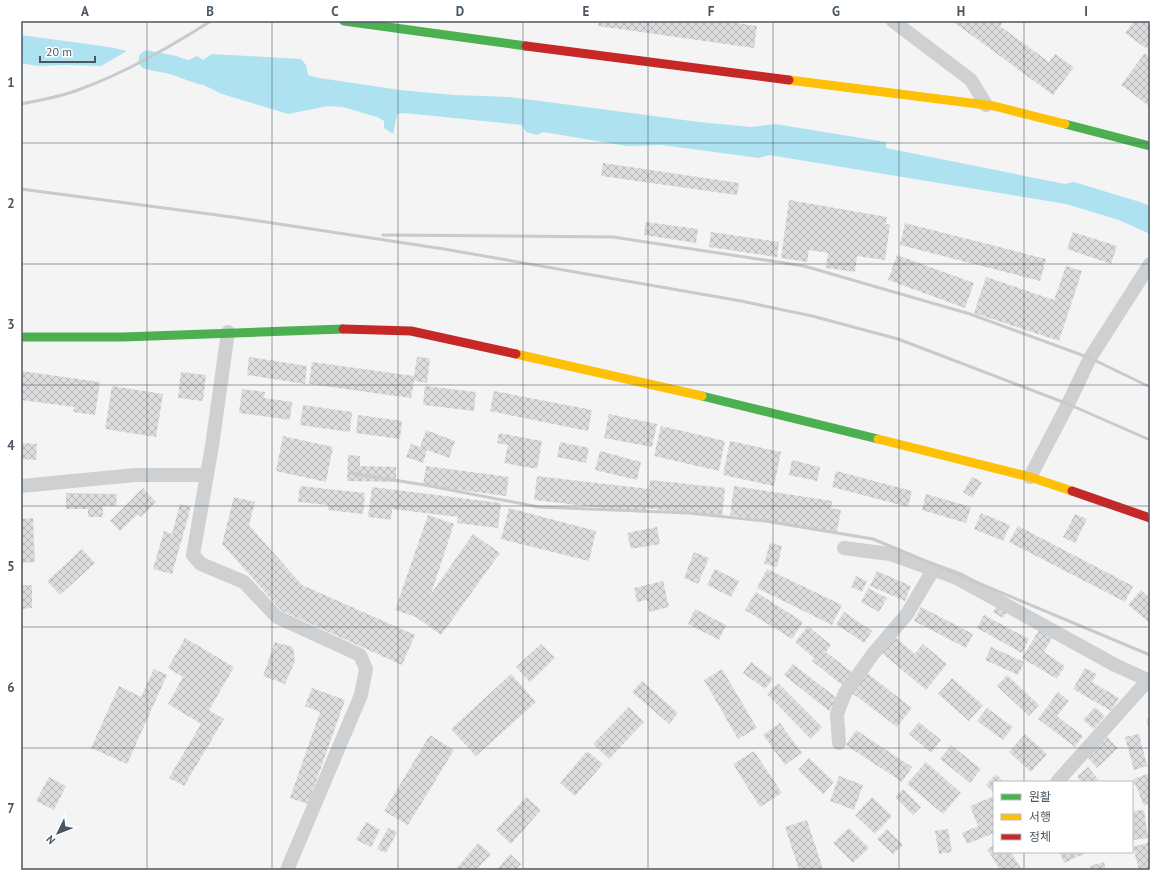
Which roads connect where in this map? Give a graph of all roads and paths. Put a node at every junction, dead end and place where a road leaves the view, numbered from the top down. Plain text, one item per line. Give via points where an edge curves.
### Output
1 (344, 21) edge
2 (893, 21) edge
3 (986, 105) junction
4 (1150, 146) edge
5 (1149, 265) edge
6 (228, 332) junction
7 (21, 337) edge
8 (207, 475) junction
9 (1030, 476) junction
10 (21, 486) edge
11 (1150, 518) edge
12 (844, 548) dead end
13 (933, 570) junction
14 (1149, 680) edge
15 (839, 743) dead end
16 (1058, 781) edge
17 (287, 870) edge

1 - 3 main road
2 - 3 street via 971,80
3 - 4 main road
5 - 9 street via 1090,358
6 - 7 main road
6 - 8 street
6 - 9 main road via 378,328 411,331 689,393
8 - 10 street via 135,475
8 - 17 street via 193,555 200,564 244,582 277,617 360,656 366,670 361,696
9 - 11 main road
12 - 13 street via 890,554
13 - 14 street via 958,578 1115,665
13 - 15 street via 907,614 873,654 845,694 837,714
14 - 16 street

